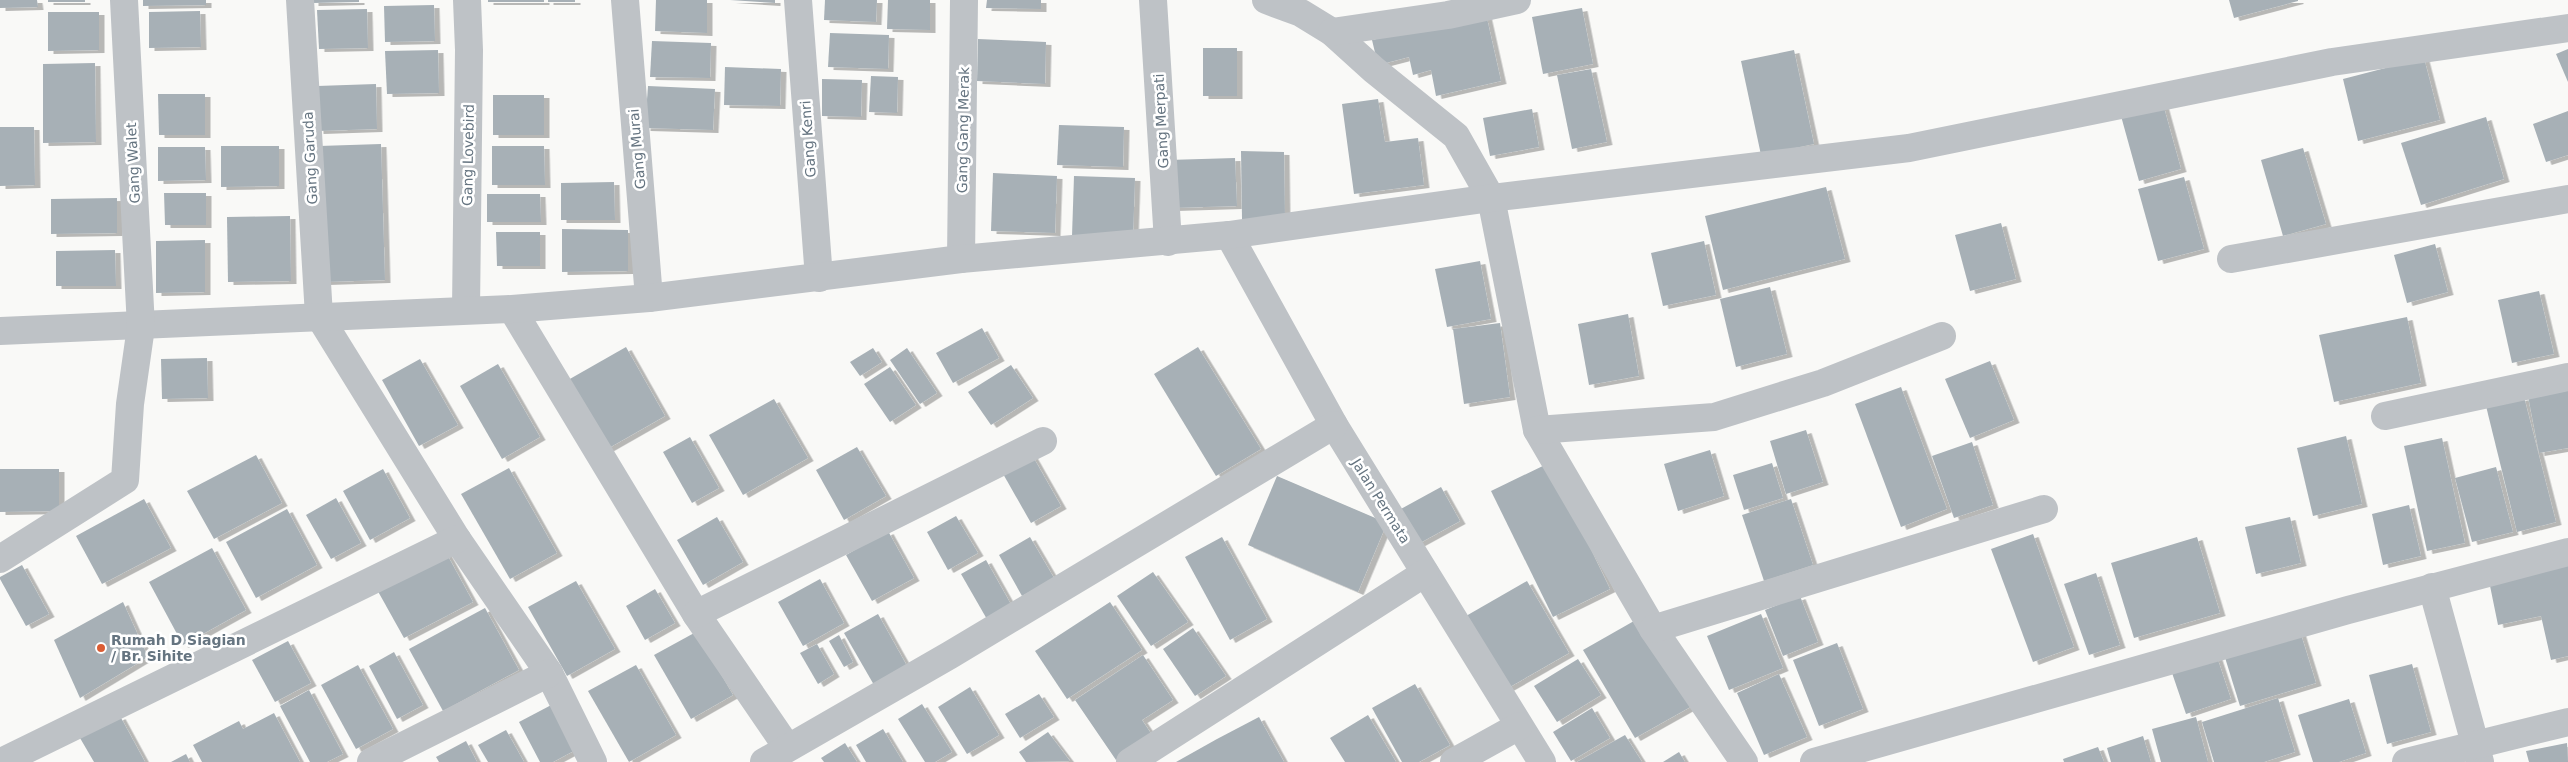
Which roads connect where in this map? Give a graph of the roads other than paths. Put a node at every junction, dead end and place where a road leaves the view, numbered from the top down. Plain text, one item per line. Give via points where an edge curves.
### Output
1 (124, 0) edge
2 (300, 0) edge
3 (467, 0) edge
4 (625, 0) edge
5 (798, 0) edge
6 (964, 0) edge
7 (1154, 0) edge
8 (1266, 0) edge
9 (1516, 0) edge
10 (1304, 6) edge
11 (2568, 28) edge
12 (1332, 32) junction
13 (1491, 198) junction
14 (2568, 199) edge
15 (1229, 235) junction
16 (1168, 242) junction
17 (962, 259) junction
18 (2231, 260) dead end
19 (818, 278) junction
20 (649, 298) junction
21 (512, 309) junction
22 (466, 310) junction
23 (319, 316) junction
24 (141, 326) junction
25 (0, 331) edge
26 (1942, 336) dead end
27 (2568, 377) edge
28 (2386, 416) dead end
29 (1334, 425) junction
30 (1537, 430) junction
31 (1043, 441) dead end
32 (2044, 509) dead end
33 (457, 539) junction
34 (2568, 552) edge
35 (0, 559) edge
36 (1426, 574) junction
37 (2432, 587) junction
38 (696, 614) junction
39 (1653, 629) junction
40 (549, 673) junction
41 (2568, 722) edge
42 (1519, 726) junction
43 (787, 747) junction
44 (2478, 753) edge
45 (1, 762) edge
46 (371, 762) edge
47 (593, 762) edge
48 (764, 762) edge
49 (1130, 762) edge
50 (1454, 762) edge
51 (1542, 762) edge
52 (1744, 762) edge
53 (1814, 762) edge
54 (2406, 762) edge

1 - 24 street, Gang Walet
2 - 23 street, Gang Garuda
3 - 22 street, Gang Lovebird
4 - 20 street, Gang Murai
5 - 19 street, Gang Kenri
6 - 17 street, Gang Gang Merak
7 - 16 street, Gang Merpati
8 - 10 street
9 - 12 street via 1448,15
10 - 12 street
11 - 13 street via 2332,62 1909,148
12 - 13 street via 1456,136
13 - 15 street
13 - 30 street
14 - 18 street
15 - 16 street
15 - 29 street, Jalan Permata
16 - 17 street
17 - 19 street
19 - 20 street
20 - 21 street
21 - 22 street
21 - 38 street
22 - 23 street
23 - 24 street
23 - 33 street
24 - 25 street
24 - 35 street, Gang Walet via 130,404 125,480
26 - 30 street via 1824,383 1714,417
27 - 28 street
29 - 36 street, Jalan Permata
29 - 43 street via 950,655
30 - 39 street
31 - 38 street
32 - 39 street
33 - 40 street
33 - 45 street
34 - 37 street
36 - 42 street, Jalan Permata
36 - 49 street
37 - 44 street
37 - 53 street
38 - 43 street
39 - 52 street
40 - 46 street
40 - 47 street
41 - 44 street
42 - 50 street
42 - 51 street, Jalan Permata
43 - 48 street
44 - 54 street

